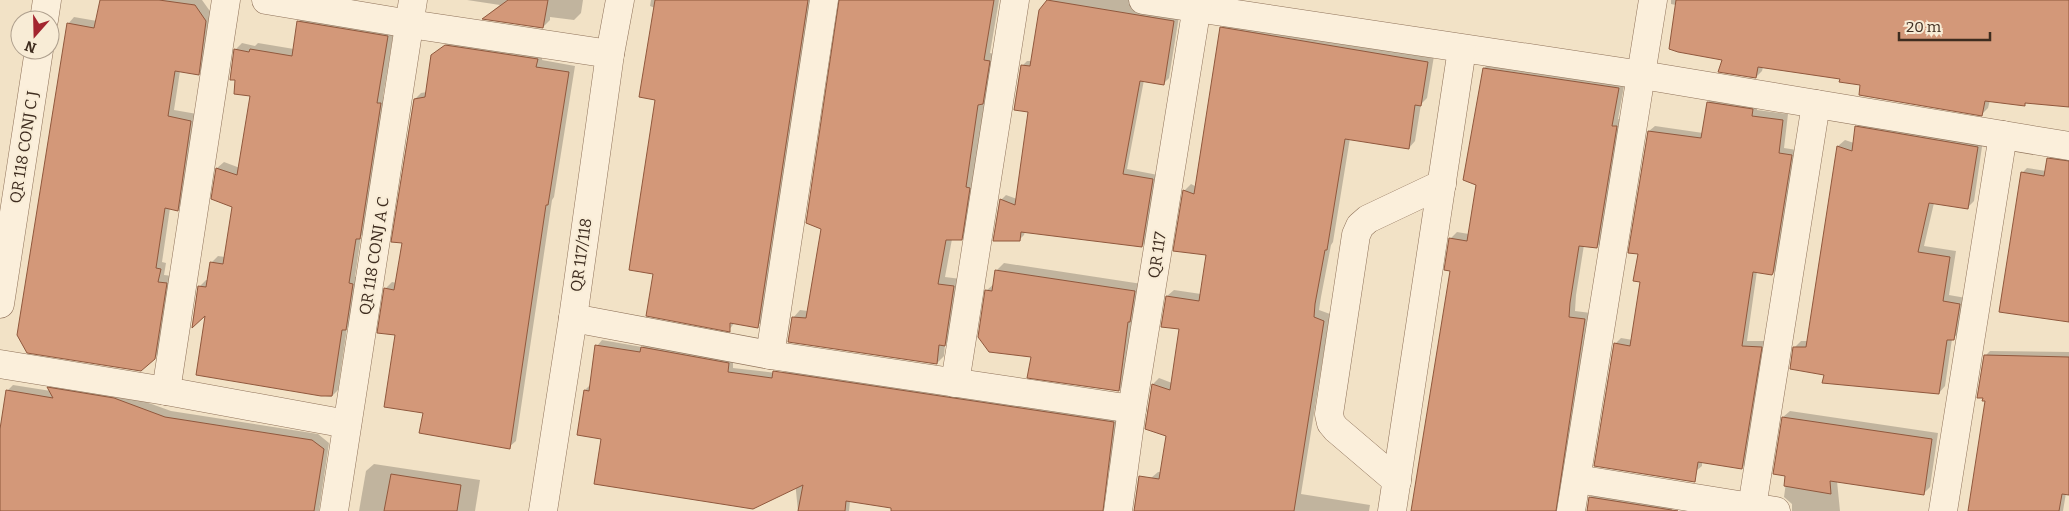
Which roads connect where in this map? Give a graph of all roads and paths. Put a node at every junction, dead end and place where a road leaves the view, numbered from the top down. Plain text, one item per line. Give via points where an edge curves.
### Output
1 (226, 0) edge
2 (266, 0) edge
3 (620, 0) edge
4 (824, 0) edge
5 (1015, 0) edge
6 (1143, 0) edge
7 (1653, 0) edge
8 (1197, 4) edge
9 (411, 12) edge
10 (1462, 49) junction
11 (610, 54) junction
12 (37, 60) edge
13 (1642, 75) junction
14 (1816, 104) junction
15 (2003, 135) junction
16 (2069, 146) edge
17 (1442, 184) junction
18 (0, 304) edge
19 (573, 318) junction
20 (770, 355) junction
21 (0, 364) edge
22 (955, 383) junction
23 (166, 391) junction
24 (1132, 409) junction
25 (347, 424) junction
26 (1577, 479) junction
27 (1397, 481) junction
28 (1764, 509) edge
29 (334, 511) edge
30 (543, 511) edge
31 (1118, 511) edge
32 (1392, 511) edge
33 (1571, 511) edge
34 (1943, 511) edge

1 - 23 street
2 - 9 street
3 - 11 street, QR 117/118
4 - 20 street
5 - 22 street
6 - 8 street
7 - 13 street
8 - 10 street
8 - 24 street, QR 117
9 - 11 street
9 - 25 street, QR 118 CONJ A C
10 - 13 street
10 - 17 street
11 - 19 street, QR 117/118
12 - 18 street, QR 118 CONJ C J
13 - 14 street
13 - 26 street
14 - 15 street
14 - 28 street
15 - 16 street
15 - 34 street
17 - 27 street
17 - 27 street via 1368,219 1360,226 1354,245 1329,414 1336,429
19 - 20 street
19 - 30 street, QR 117/118
20 - 22 street
21 - 23 street
22 - 24 street
23 - 25 street
24 - 31 street, QR 117
25 - 29 street, QR 118 CONJ A C
26 - 28 street
26 - 33 street
27 - 32 street

